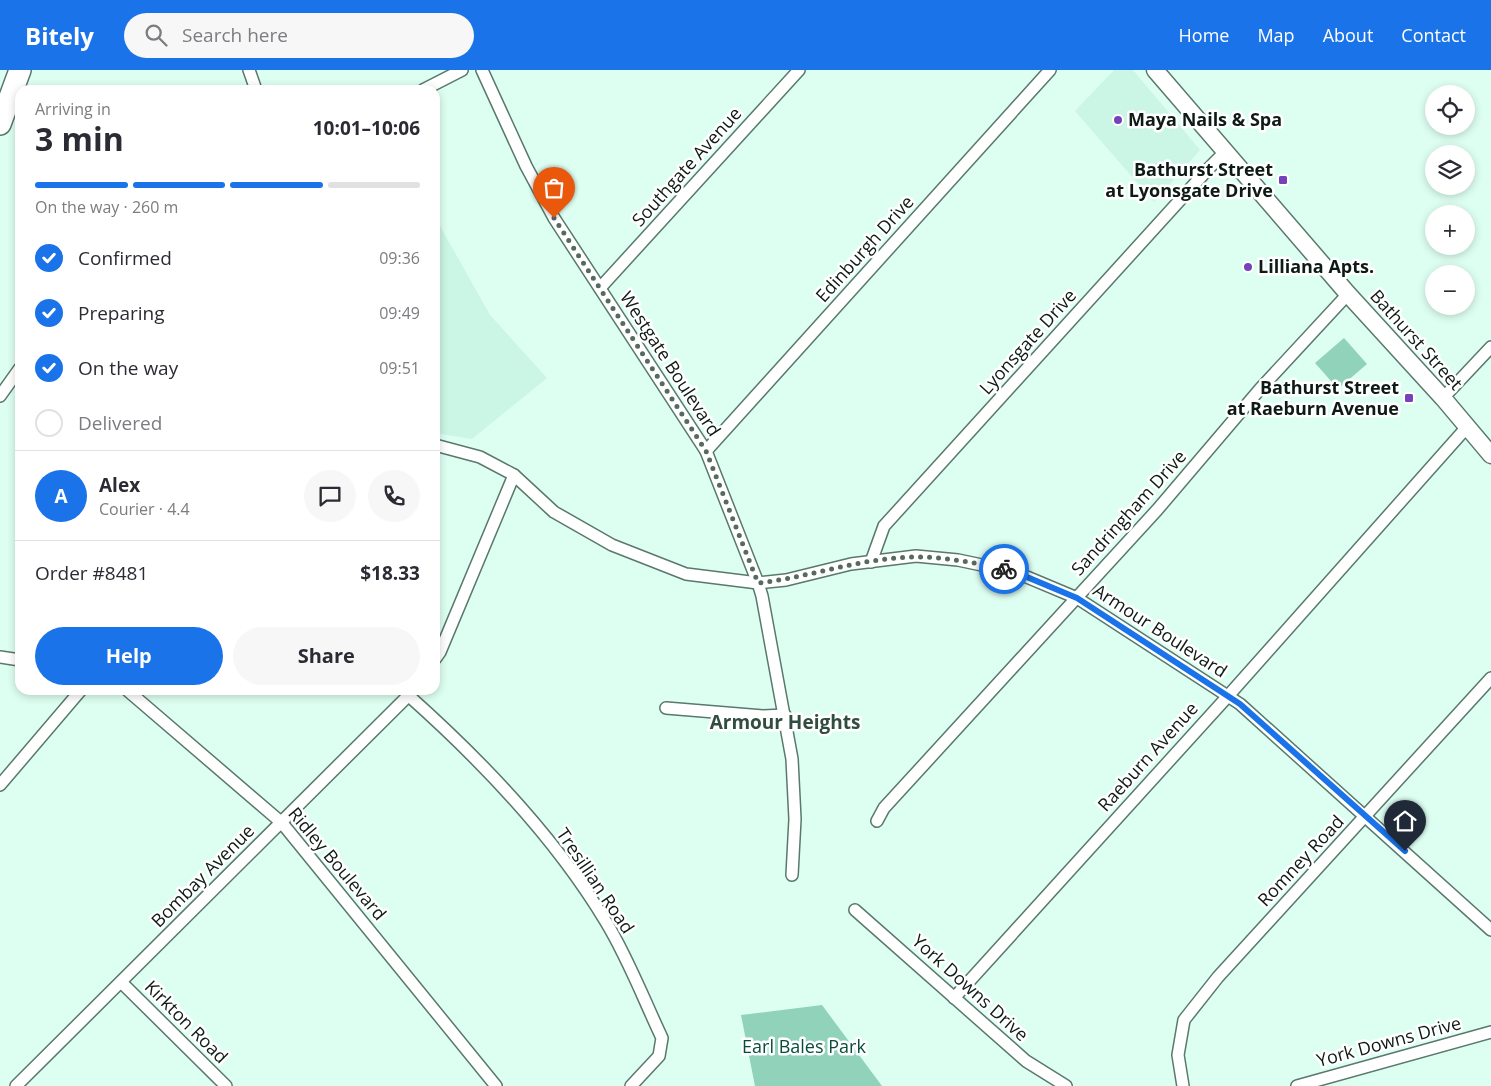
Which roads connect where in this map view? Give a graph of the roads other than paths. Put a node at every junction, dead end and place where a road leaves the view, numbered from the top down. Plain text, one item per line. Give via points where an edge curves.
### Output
1 (20, 70) edge
2 (249, 70) edge
3 (462, 70) edge
4 (482, 70) edge
5 (799, 70) edge
6 (1050, 70) edge
7 (1155, 70) edge
8 (254, 85) edge
9 (433, 85) edge
10 (0, 124) edge
11 (1225, 152) junction
12 (600, 288) junction
13 (1348, 294) junction
14 (1491, 347) edge
15 (15, 375) edge
16 (0, 396) edge
17 (1443, 398) junction
18 (1467, 427) junction
19 (440, 447) edge
20 (706, 451) junction
21 (1491, 455) edge
22 (514, 475) junction
23 (871, 562) junction
24 (758, 583) junction
25 (1077, 598) junction
26 (440, 652) edge
27 (0, 657) edge
28 (15, 659) edge
29 (1491, 678) edge
30 (77, 695) edge
31 (133, 695) edge
32 (410, 695) edge
33 (414, 695) edge
34 (1228, 696) junction
35 (666, 708) dead end
36 (785, 715) junction
37 (0, 785) edge
38 (1366, 816) junction
39 (877, 821) dead end
40 (282, 823) junction
41 (792, 875) dead end
42 (856, 910) dead end
43 (1491, 930) edge
44 (122, 983) junction
45 (954, 998) junction
46 (1491, 1032) edge
47 (16, 1086) edge
48 (226, 1086) edge
49 (496, 1086) edge
50 (631, 1086) edge
51 (1066, 1086) edge
52 (1183, 1086) edge
53 (1297, 1086) edge

1 - 10 highway
2 - 8 street
3 - 9 street
4 - 12 street, Westgate Boulevard via 544,200
5 - 12 street, Southgate Avenue
6 - 20 street, Edinburgh Drive
7 - 11 main road, Bathurst Street
11 - 13 main road, Bathurst Street
11 - 23 street, Lyonsgate Drive via 884,526
12 - 20 street, Westgate Boulevard
13 - 17 main road, Bathurst Street
13 - 25 street, Sandringham Drive
14 - 17 street
15 - 16 street
17 - 18 main road, Bathurst Street
18 - 21 main road, Bathurst Street
18 - 34 street, Raeburn Avenue
19 - 22 street, Armour Boulevard via 480,457
20 - 24 street, Westgate Boulevard
22 - 24 street, Armour Boulevard via 554,512 612,545 686,574
22 - 26 street
23 - 24 street, Armour Boulevard
23 - 25 street, Armour Boulevard via 916,556 958,560 1015,572
24 - 36 street, Westgate Boulevard
25 - 34 street, Armour Boulevard
25 - 39 street, Sandringham Drive via 884,808
27 - 28 street
29 - 38 street, Romney Road
30 - 37 street
31 - 40 street, Ridley Boulevard
32 - 40 street, Bombay Avenue
33 - 50 street, Tresillian Road via 559,852 606,923 662,1038 659,1056
34 - 38 street, Armour Boulevard
34 - 45 street, Raeburn Avenue
35 - 36 street
36 - 41 street, Westgate Boulevard via 792,759 795,819
38 - 43 street, Armour Boulevard
38 - 52 street, Romney Road via 1218,977 1184,1020 1178,1056
40 - 44 street, Bombay Avenue
40 - 49 street, Ridley Boulevard
42 - 45 street, York Downs Drive
44 - 47 street, Bombay Avenue
44 - 48 street, Kirkton Road
45 - 51 street, York Downs Drive via 1026,1061
46 - 53 street, York Downs Drive

